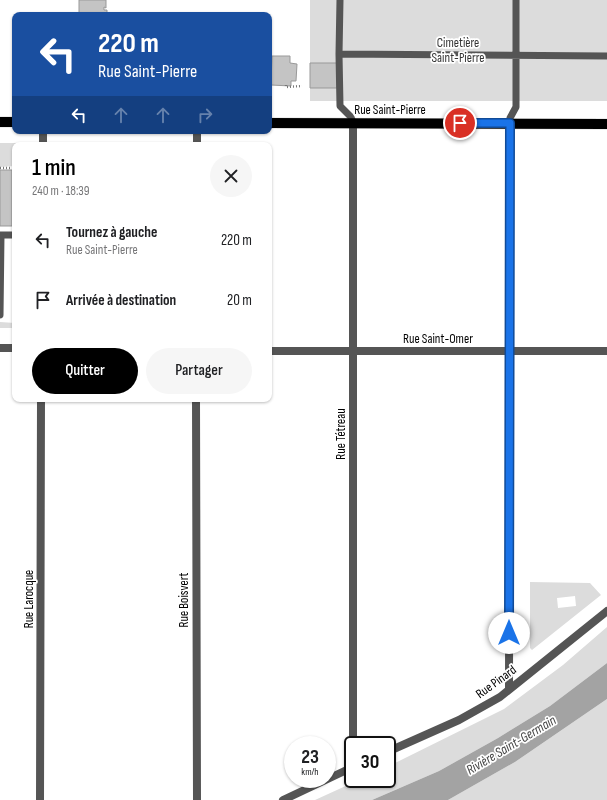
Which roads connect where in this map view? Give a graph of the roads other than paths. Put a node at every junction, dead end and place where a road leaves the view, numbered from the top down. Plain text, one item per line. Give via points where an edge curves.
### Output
1 (340, 0) edge
2 (516, 0) edge
3 (339, 54) junction
4 (516, 56) junction
5 (607, 56) edge
6 (0, 122) edge
7 (12, 122) edge
8 (272, 123) edge
9 (353, 123) junction
10 (510, 123) junction
11 (607, 124) edge
12 (12, 235) edge
13 (0, 315) edge
14 (0, 348) edge
15 (12, 348) edge
16 (272, 351) edge
17 (353, 351) junction
18 (510, 351) junction
19 (607, 352) edge
20 (41, 402) edge
21 (196, 402) edge
22 (607, 611) edge
23 (509, 688) junction
24 (353, 736) edge
25 (396, 748) edge
26 (344, 771) edge
27 (40, 800) edge
28 (197, 800) edge
29 (283, 800) edge

1 - 3 lane
2 - 4 lane
3 - 4 lane
3 - 9 lane via 340,106
4 - 5 lane
4 - 10 lane via 516,107
6 - 7 main road
8 - 9 main road, Rue Saint-Pierre
9 - 10 main road, Rue Saint-Pierre
9 - 17 street, Rue Tétreau
10 - 11 main road, Rue Saint-Pierre
10 - 18 street
12 - 13 lane via 1,235
14 - 15 street
16 - 17 street, Rue Saint-Omer
17 - 18 street, Rue Saint-Omer
17 - 24 street, Rue Tétreau
18 - 19 street, Rue Saint-Omer
18 - 23 street
20 - 27 street, Rue Larocque
21 - 28 street, Rue Boisvert
22 - 23 street, Rue Pinard
23 - 25 street, Rue Pinard via 500,697 459,720
26 - 29 street

